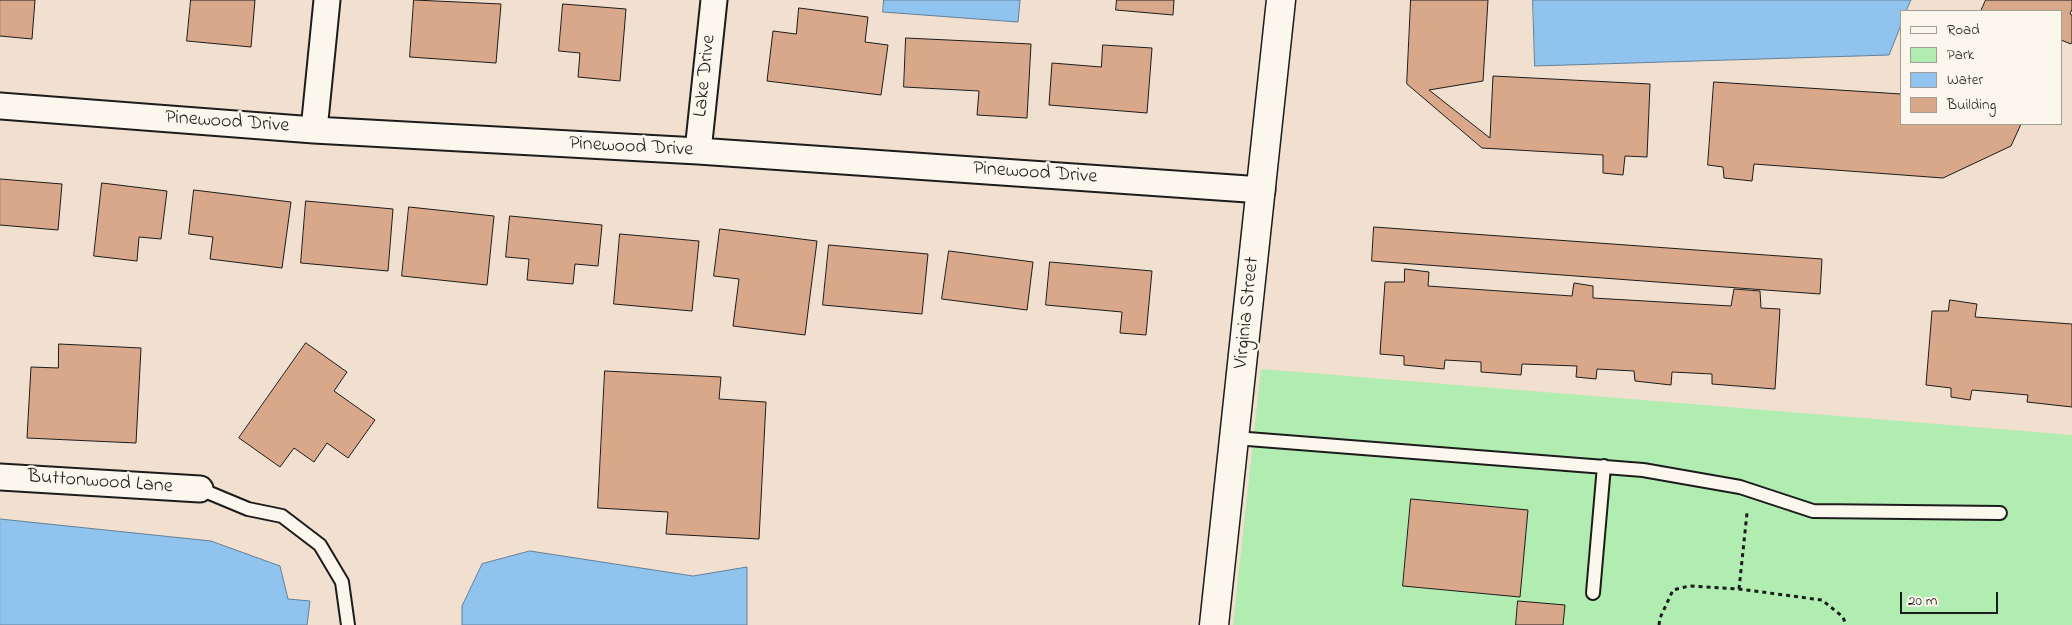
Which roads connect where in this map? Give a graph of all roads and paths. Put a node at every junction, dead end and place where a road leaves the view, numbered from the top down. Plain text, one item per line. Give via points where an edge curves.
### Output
1 (327, 0) edge
2 (714, 0) edge
3 (1281, 0) edge
4 (0, 106) edge
5 (314, 130) junction
6 (698, 151) junction
7 (1262, 190) junction
8 (1234, 438) junction
9 (1604, 466) junction
10 (0, 477) edge
11 (200, 489) joint
12 (1750, 490) junction
13 (2000, 513) dead end
14 (1739, 589) junction
15 (1593, 593) dead end
16 (348, 625) edge
17 (1214, 625) edge
18 (1659, 625) edge
19 (1846, 625) edge

1 - 5 street
2 - 6 street, Lake Drive
3 - 7 street, Virginia Street
4 - 5 street, Pinewood Drive
5 - 6 street, Pinewood Drive
6 - 7 street, Pinewood Drive
7 - 8 street, Virginia Street
8 - 9 lane
8 - 17 street, Virginia Street
9 - 12 lane
9 - 15 lane
10 - 11 street, Buttonwood Lane
11 - 16 lane via 248,509 282,516 320,545 342,582
12 - 13 lane via 1813,511
12 - 14 path
14 - 18 path via 1690,586 1673,590
14 - 19 path via 1822,600 1843,617

